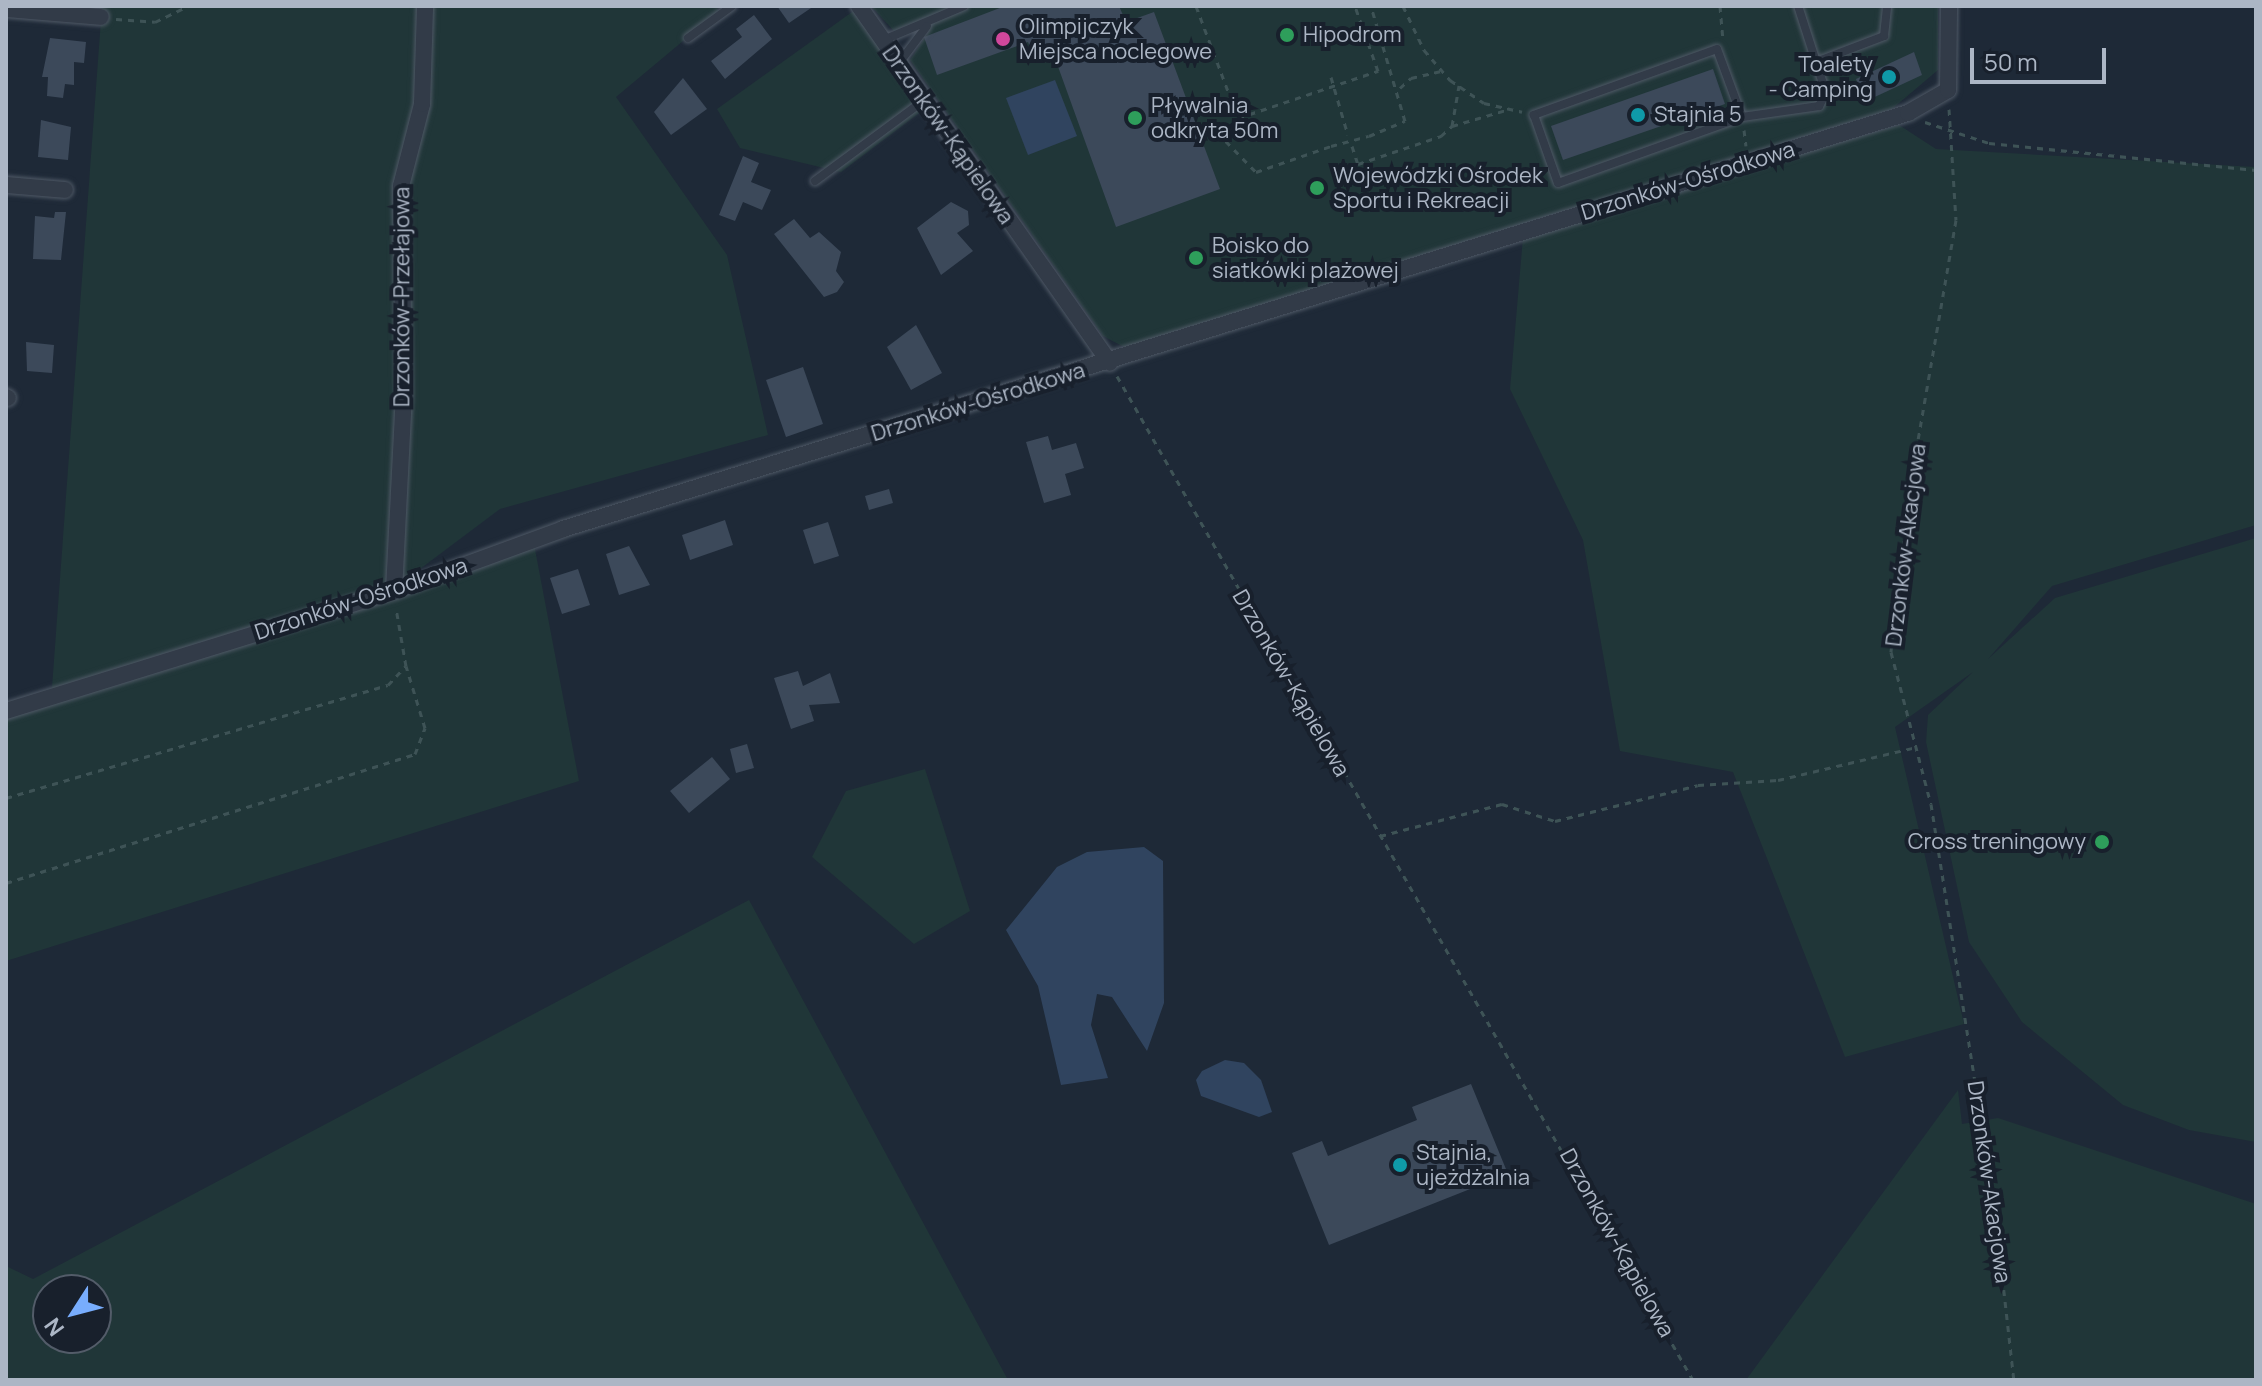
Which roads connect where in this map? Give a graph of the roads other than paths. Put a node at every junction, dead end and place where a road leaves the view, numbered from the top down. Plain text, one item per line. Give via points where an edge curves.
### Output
1 (425, 6) edge
2 (732, 6) edge
3 (859, 6) edge
4 (964, 6) edge
5 (1798, 6) edge
6 (1887, 6) edge
7 (1949, 6) edge
8 (12, 8) edge
9 (101, 17) road end
10 (928, 26) junction
11 (688, 38) dead end
12 (881, 41) junction
13 (1816, 62) junction
14 (897, 65) junction
15 (923, 101) junction
16 (1742, 117) junction
17 (815, 181) dead end
18 (6, 185) edge
19 (65, 190) dead end
20 (1110, 363) junction
21 (394, 591) junction
22 (6, 711) edge

1 - 21 street, Drzonków-Przełajowa via 422,104 401,186 404,394
2 - 11 lane
3 - 12 street, Drzonków-Kąpielowa
4 - 10 lane
5 - 13 lane
6 - 13 lane via 1884,36
7 - 20 street, Drzonków-Ośrodkowa via 1948,90 1908,113
8 - 9 street
10 - 12 lane
10 - 14 lane
12 - 14 street, Drzonków-Kąpielowa
13 - 16 lane via 1826,93 1819,106
14 - 15 street, Drzonków-Kąpielowa
15 - 17 lane
15 - 20 street, Drzonków-Kąpielowa
16 - 16 lane via 1558,183 1534,115 1717,49
18 - 19 street
20 - 21 street, Drzonków-Ośrodkowa via 563,529
21 - 22 street, Drzonków-Ośrodkowa

